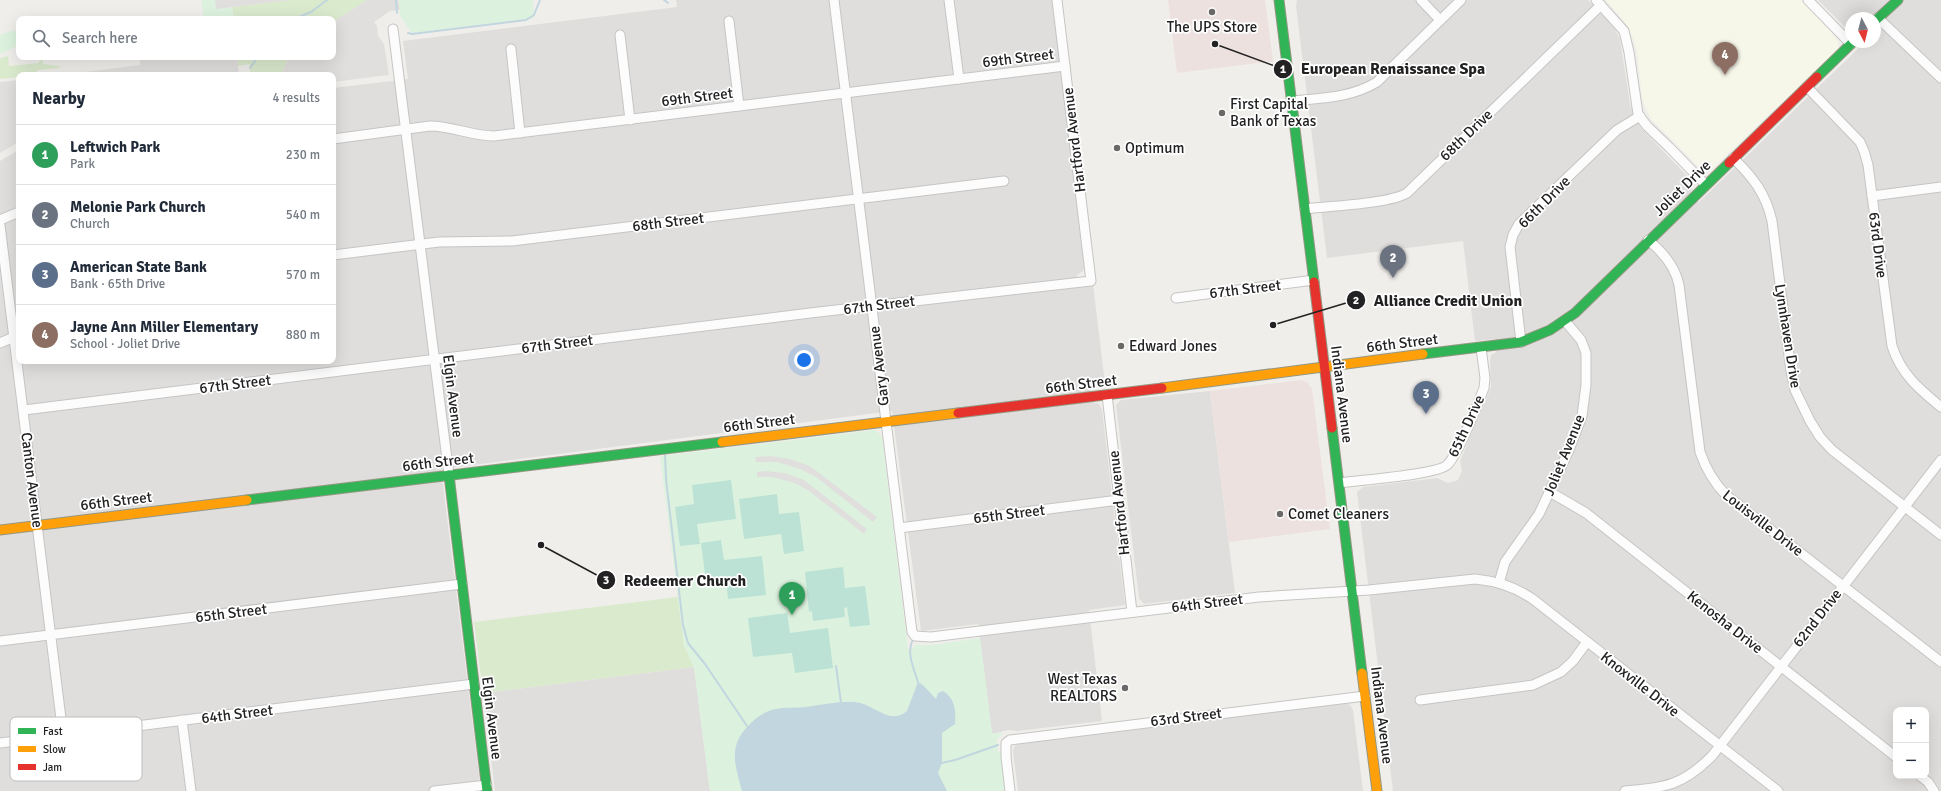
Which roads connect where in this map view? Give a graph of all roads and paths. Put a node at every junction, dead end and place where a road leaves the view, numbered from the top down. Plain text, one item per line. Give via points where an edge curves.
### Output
1 (834, 0) edge
2 (949, 0) edge
3 (1057, 0) edge
4 (1279, 0) edge
5 (1421, 0) edge
6 (1460, 0) edge
7 (1808, 0) edge
8 (1898, 0) edge
9 (1598, 3) edge
10 (1881, 15) edge
11 (1440, 20) junction
12 (729, 21) dead end
13 (1881, 23) edge
14 (393, 29) dead end
15 (620, 35) dead end
16 (1845, 36) edge
17 (1847, 48) edge
18 (510, 49) dead end
19 (1065, 66) junction
20 (1941, 78) edge
21 (959, 79) junction
22 (1807, 87) junction
23 (846, 93) junction
24 (1292, 101) junction
25 (739, 106) junction
26 (1640, 116) junction
27 (630, 120) junction
28 (406, 129) junction
29 (520, 133) junction
30 (336, 139) edge
31 (1734, 158) junction
32 (1004, 181) dead end
33 (1706, 185) junction
34 (1941, 187) edge
35 (1872, 196) junction
36 (859, 198) junction
37 (1305, 209) junction
38 (16, 213) edge
39 (0, 220) edge
40 (0, 225) edge
41 (1648, 240) junction
42 (420, 244) junction
43 (336, 255) edge
44 (1091, 280) joint
45 (1314, 280) junction
46 (1176, 298) dead end
47 (872, 306) junction
48 (1565, 321) junction
49 (14, 337) junction
50 (1521, 342) junction
51 (0, 343) edge
52 (1481, 348) junction
53 (16, 352) edge
54 (434, 359) junction
55 (18, 364) edge
56 (1325, 368) junction
57 (1107, 395) junction
58 (1941, 407) edge
59 (24, 410) junction
60 (886, 422) junction
61 (1941, 460) edge
62 (448, 475) junction
63 (1339, 483) junction
64 (1550, 492) junction
65 (1119, 500) junction
66 (1904, 506) junction
67 (38, 525) junction
68 (899, 528) junction
69 (0, 530) edge
70 (1941, 535) edge
71 (1499, 583) junction
72 (462, 584) junction
73 (1843, 586) junction
74 (1352, 591) junction
75 (1132, 612) junction
76 (51, 635) junction
77 (915, 636) joint
78 (0, 641) edge
79 (1586, 642) junction
80 (1941, 662) edge
81 (1780, 666) junction
82 (474, 684) junction
83 (1365, 696) junction
84 (1420, 700) dead end
85 (61, 717) edge
86 (182, 720) junction
87 (142, 725) edge
88 (10, 742) edge
89 (0, 743) edge
90 (1720, 746) junction
91 (1893, 755) edge
92 (1923, 779) edge
93 (487, 788) edge
94 (190, 791) edge
95 (434, 791) edge
96 (1010, 791) edge
97 (1377, 791) edge
98 (1625, 791) edge
99 (1778, 791) edge
100 (1934, 791) edge

1 - 23 street, Gary Avenue
2 - 21 street
3 - 19 street, Hartford Avenue
4 - 24 street, Indiana Avenue
5 - 11 street
6 - 11 street
7 - 16 street
8 - 10 street
9 - 26 street via 1624,31
9 - 37 street, 68th Drive via 1406,193 1382,200
11 - 24 street via 1377,82 1367,88 1347,95
12 - 25 street
13 - 20 street
14 - 28 street, Elgin Avenue
15 - 27 street
17 - 22 street, Joliet Drive
18 - 29 street
19 - 21 street, 69th Street
19 - 44 street, Hartford Avenue
21 - 23 street, 69th Street
22 - 31 street, Joliet Drive
22 - 35 street, 63rd Drive via 1860,142 1868,165
23 - 25 street, 69th Street
23 - 36 street, Gary Avenue
24 - 37 street, Indiana Avenue
25 - 27 street, 69th Street
26 - 33 street
26 - 50 street, 66th Drive via 1616,130 1519,224 1513,235 1510,247
27 - 29 street, 69th Street
28 - 29 street, 69th Street via 441,126 488,136
28 - 30 street, 69th Street
28 - 42 street, Elgin Avenue
31 - 33 street, Joliet Drive
31 - 66 street, Lynnhaven Drive via 1758,185 1768,204 1791,371 1801,405 1832,450
32 - 36 street, 68th Street
33 - 41 street, Joliet Drive
34 - 35 street
35 - 58 street, 63rd Drive via 1888,331 1894,352 1904,373
36 - 42 street, 68th Street via 518,240
36 - 47 street, Gary Avenue
37 - 45 street, Indiana Avenue
38 - 39 street
40 - 49 street, Canton Avenue
41 - 48 street, Joliet Drive
41 - 73 street, Louisville Drive via 1668,261 1679,282 1700,452 1709,475 1726,495
42 - 43 street, 68th Street
42 - 54 street, Elgin Avenue
44 - 47 street, 67th Street
45 - 46 street, 67th Street
45 - 56 street, Indiana Avenue
47 - 54 street, 67th Street
47 - 60 street, Gary Avenue
48 - 50 street, Joliet Drive via 1542,336
48 - 64 street, Joliet Avenue via 1584,346 1586,385 1577,432
49 - 51 street
49 - 53 street, Canton Avenue
50 - 52 street, 66th Street
52 - 56 street, 66th Street
52 - 63 street, 65th Drive via 1484,388 1449,469
54 - 59 street, 67th Street
54 - 62 street, Elgin Avenue
55 - 59 street, Canton Avenue
56 - 57 street, 66th Street
56 - 63 street, Indiana Avenue
57 - 60 street, 66th Street
57 - 65 street, Hartford Avenue
59 - 67 street, Canton Avenue
60 - 62 street, 66th Street
60 - 68 street, Gary Avenue
61 - 66 street, 62nd Drive
62 - 67 street, 66th Street
62 - 72 street, Elgin Avenue
63 - 74 street, Indiana Avenue
64 - 71 street, Joliet Avenue via 1532,527 1505,562
64 - 81 street, Kenosha Drive via 1586,513
65 - 68 street, 65th Street
65 - 75 street, Hartford Avenue
66 - 70 street, Lynnhaven Drive
66 - 73 street, 62nd Drive
67 - 69 street, 66th Street
67 - 76 street, Canton Avenue
68 - 77 street, Gary Avenue via 912,632
71 - 74 street, 64th Street via 1475,579
71 - 79 street, Knoxville Drive via 1523,593
72 - 76 street, 65th Street
72 - 82 street, Elgin Avenue
73 - 80 street, Louisville Drive
73 - 81 street, 62nd Drive
74 - 75 street, 64th Street via 1259,596
74 - 83 street, Indiana Avenue
75 - 77 street, 64th Street via 931,637
76 - 78 street, 65th Street
76 - 85 street, Canton Avenue
79 - 84 street via 1573,661 1561,672 1533,686
79 - 90 street, Knoxville Drive
81 - 90 street, 62nd Drive
81 - 91 street, Kenosha Drive
82 - 86 street, 64th Street
82 - 93 street, Elgin Avenue
83 - 96 street, 63rd Street via 1026,737 1006,743
83 - 97 street, Indiana Avenue
86 - 87 street, 64th Street
86 - 94 street
88 - 89 street, 64th Street
90 - 98 street, 62nd Drive via 1692,775 1669,785
90 - 99 street, Knoxville Drive
92 - 100 street
93 - 95 street

